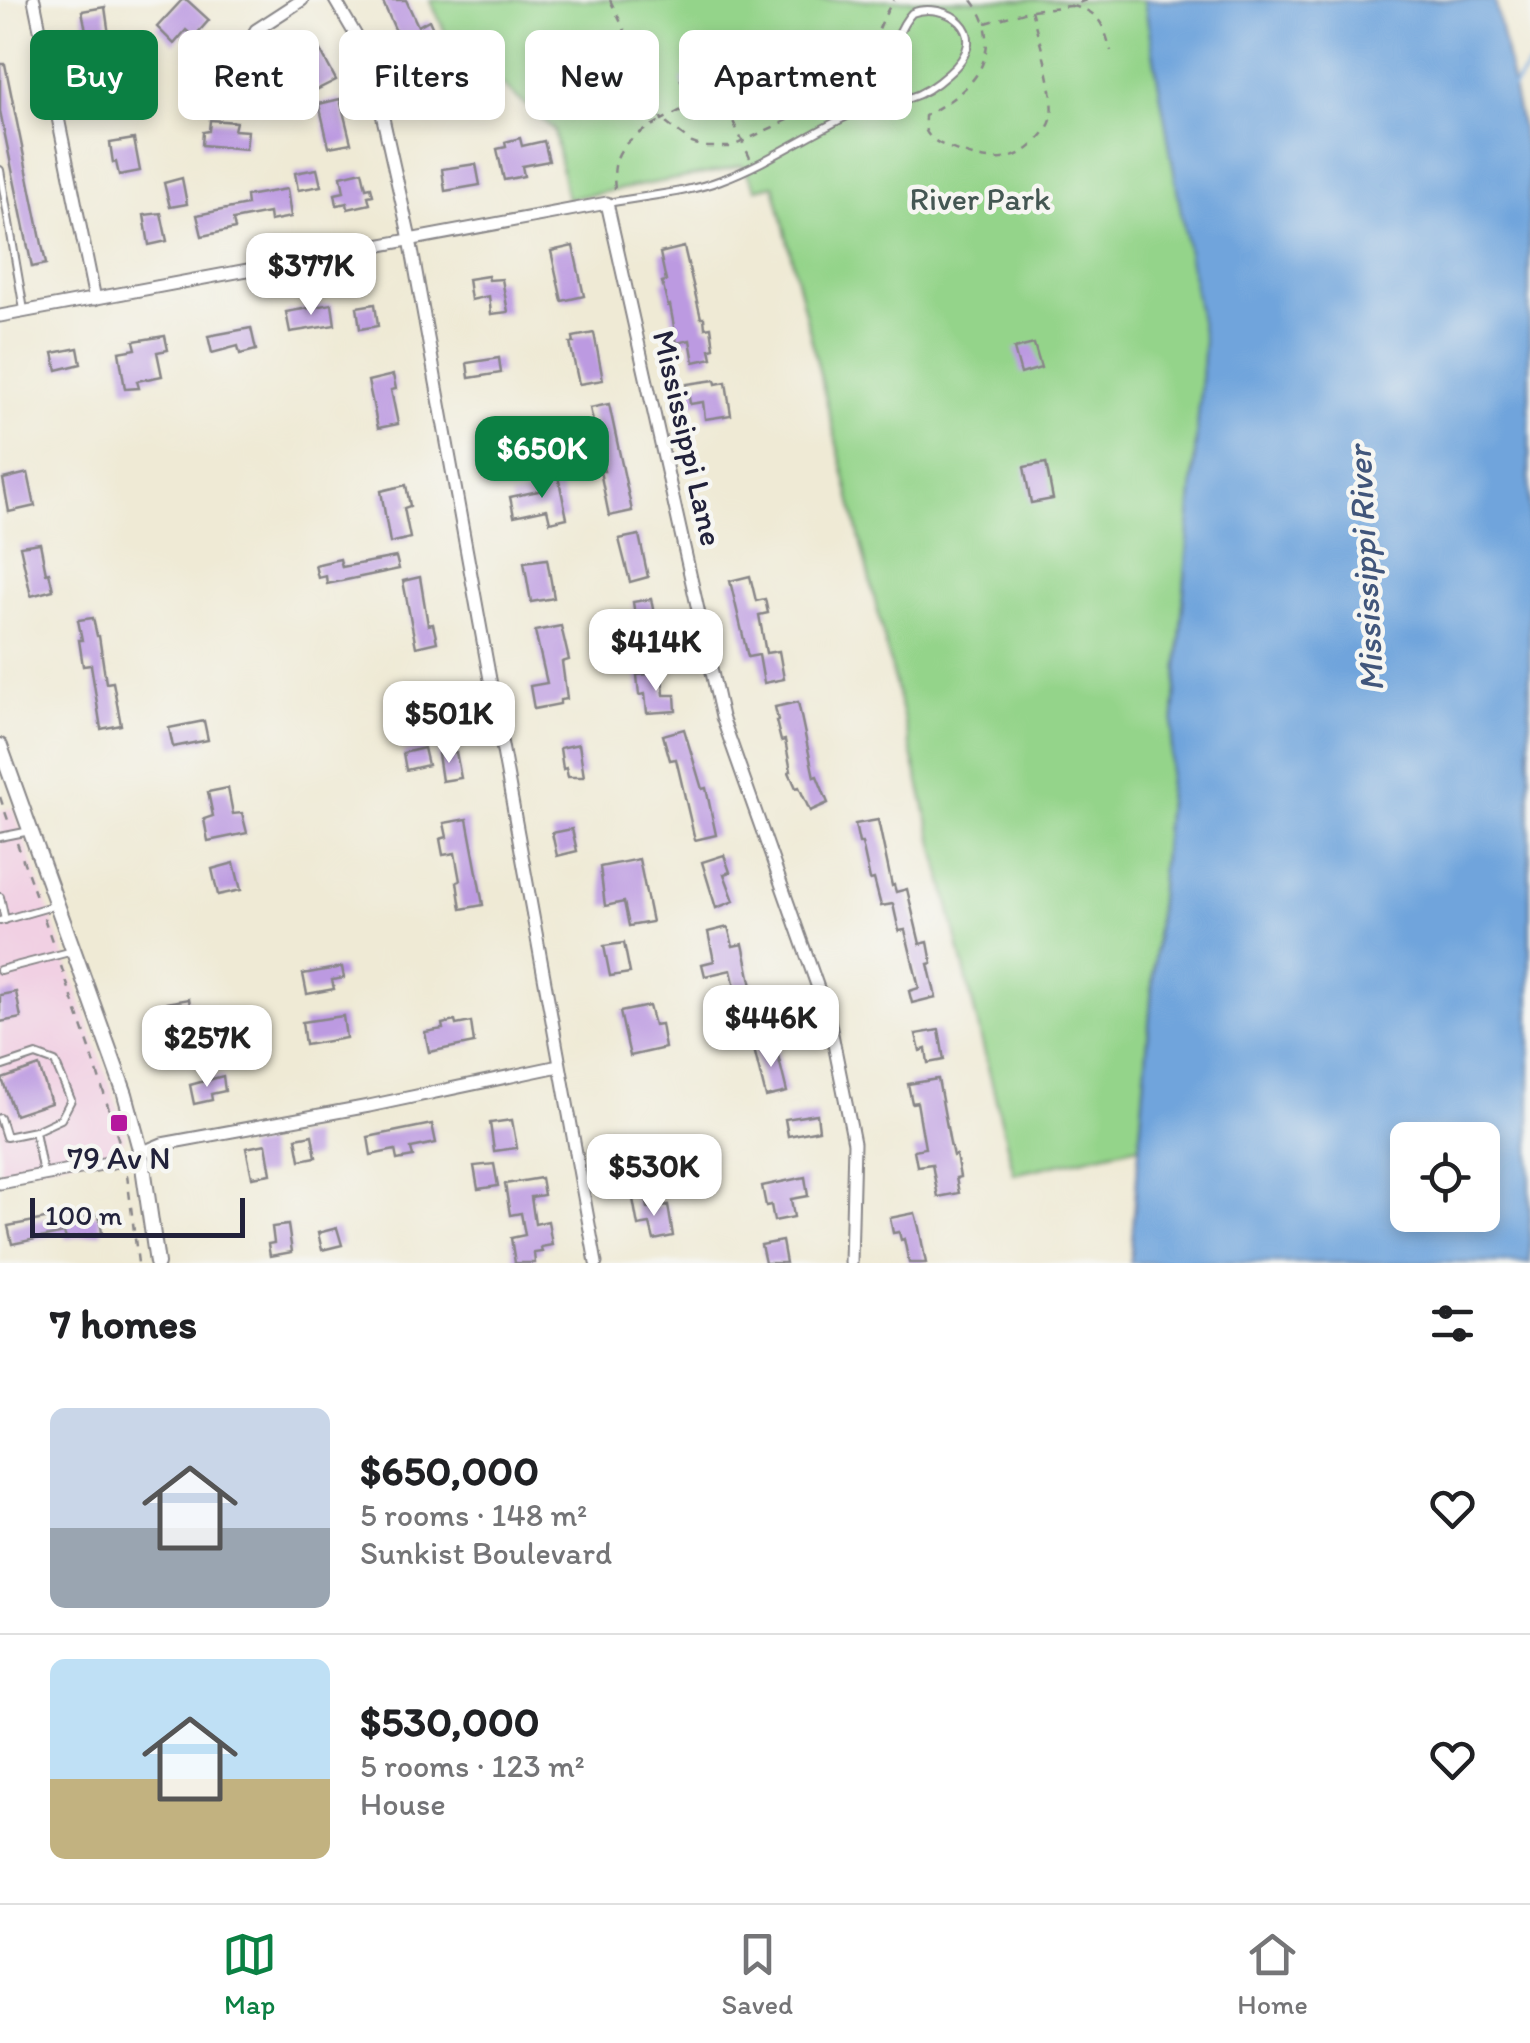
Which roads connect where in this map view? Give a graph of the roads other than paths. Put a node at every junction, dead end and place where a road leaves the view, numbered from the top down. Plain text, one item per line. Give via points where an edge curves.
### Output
1 (34, 0) edge
2 (302, 0) edge
3 (335, 0) edge
4 (256, 30) edge
5 (873, 104) joint
6 (842, 120) edge
7 (0, 170) edge
8 (2, 191) edge
9 (607, 203) junction
10 (410, 239) junction
11 (96, 299) junction
12 (25, 312) junction
13 (0, 316) edge
14 (0, 746) edge
15 (31, 831) junction
16 (0, 838) edge
17 (0, 897) edge
18 (58, 904) junction
19 (3, 921) edge
20 (74, 950) junction
21 (0, 970) edge
22 (558, 1066) junction
23 (0, 1068) edge
24 (0, 1118) edge
25 (35, 1131) junction
26 (141, 1152) junction
27 (44, 1174) junction
28 (0, 1183) edge
29 (156, 1263) edge
30 (596, 1263) edge
31 (851, 1263) edge

1 - 11 street
2 - 4 street
3 - 10 street via 374,78
5 - 5 lane via 924,92 951,72 969,46 961,16 940,4 912,12
6 - 9 lane via 720,181
7 - 8 lane
8 - 12 lane
9 - 10 street
9 - 31 street, Mississippi Lane via 722,716 832,1030 854,1143
10 - 11 street
10 - 22 street
11 - 12 street
12 - 13 street
14 - 15 street
15 - 16 lane
15 - 18 street
17 - 19 lane
18 - 19 lane
18 - 20 street
20 - 21 lane
20 - 26 street
22 - 26 street
22 - 30 street
23 - 25 lane via 36,1055 55,1062 71,1100 61,1118
24 - 25 lane via 6,1137
25 - 27 lane
26 - 27 street
26 - 29 street
27 - 28 street

